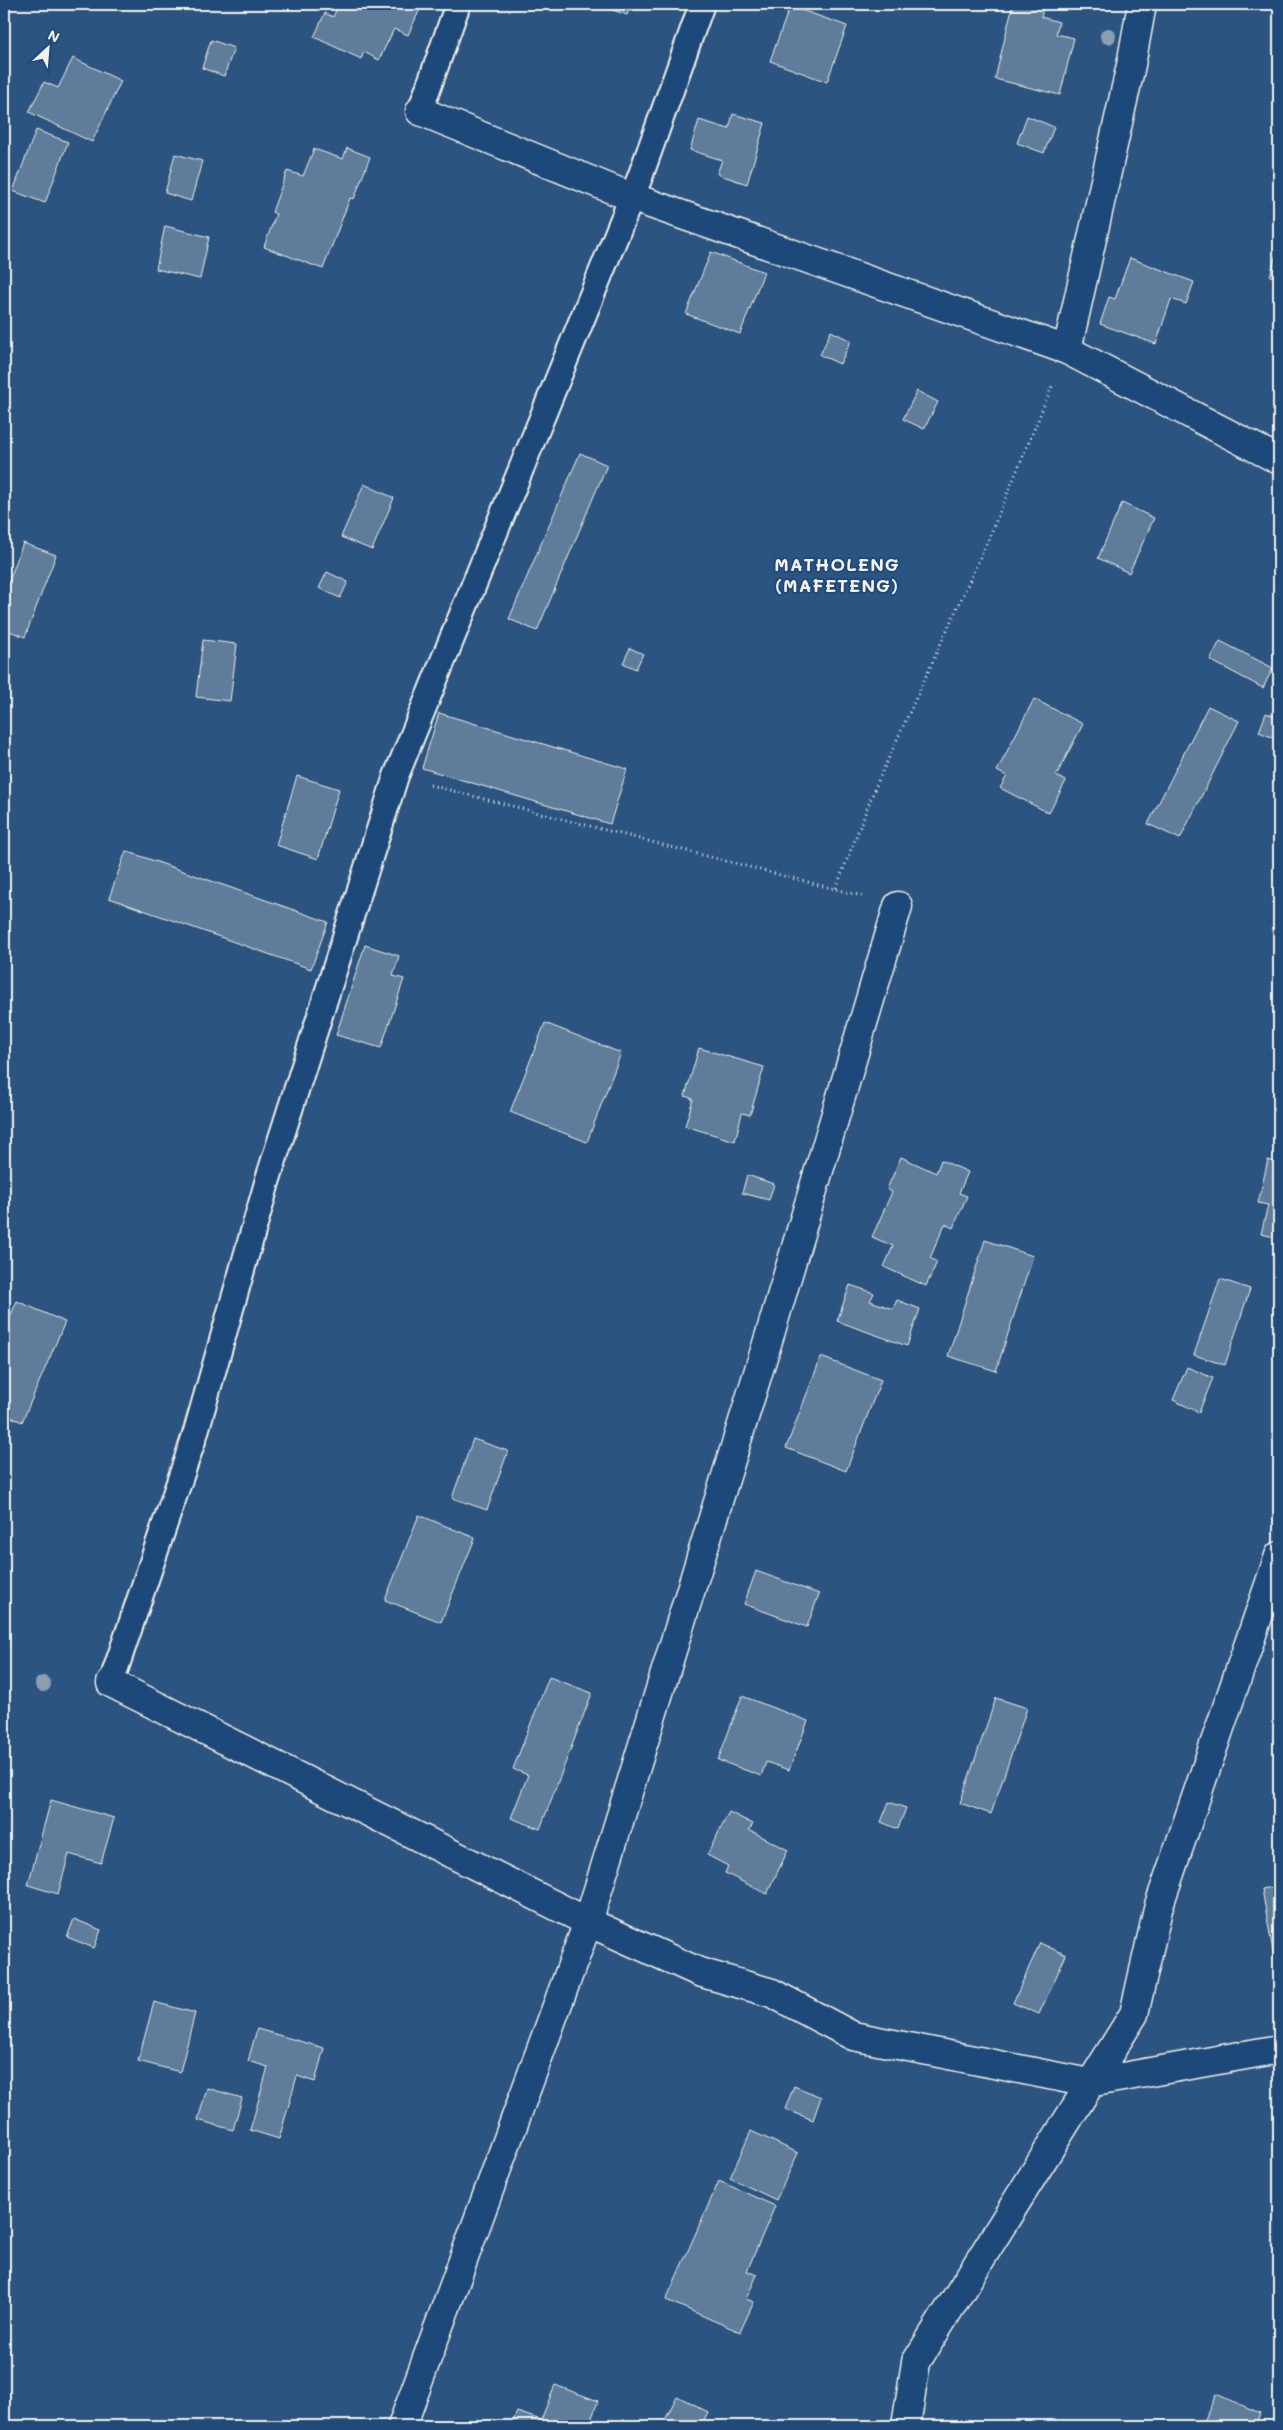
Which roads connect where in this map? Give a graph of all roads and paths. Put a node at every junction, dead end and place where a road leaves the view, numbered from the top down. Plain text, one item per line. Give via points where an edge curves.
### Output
1 (458, 4) edge
2 (702, 4) edge
3 (1142, 4) edge
4 (420, 111) joint
5 (631, 197) junction
6 (1067, 350) junction
7 (1279, 460) edge
8 (396, 776) junction
9 (836, 888) junction
10 (898, 906) joint
11 (1279, 1556) edge
12 (111, 1684) joint
13 (588, 1922) junction
14 (1279, 2049) edge
15 (1089, 2083) junction
16 (402, 2426) edge
17 (906, 2426) edge

1 - 4 lane
2 - 5 lane
3 - 6 street
4 - 5 street
5 - 6 street
5 - 8 lane
6 - 7 street
6 - 9 path via 988,540 875,788
8 - 9 path
8 - 12 lane via 268,1179 195,1435
9 - 10 path
10 - 13 street
11 - 15 street via 1159,1905 1134,2014
12 - 13 street
13 - 15 street via 699,1972 772,1993 853,2036
13 - 16 street
14 - 15 street
15 - 17 street via 916,2362

